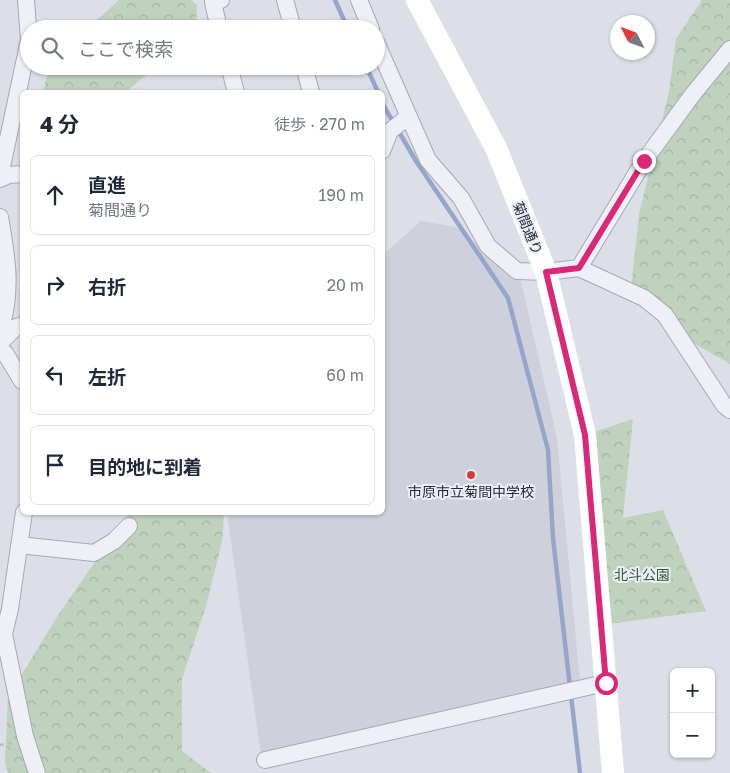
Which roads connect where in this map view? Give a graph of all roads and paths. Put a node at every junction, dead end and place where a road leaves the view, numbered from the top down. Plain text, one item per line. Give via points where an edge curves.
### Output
1 (26, 0) edge
2 (221, 0) edge
3 (285, 0) edge
4 (358, 0) edge
5 (417, 0) edge
6 (28, 20) edge
7 (217, 20) edge
8 (291, 20) edge
9 (367, 20) edge
10 (730, 49) edge
11 (385, 63) edge
12 (22, 75) edge
13 (231, 75) edge
14 (306, 75) edge
15 (235, 90) edge
16 (310, 90) edge
17 (408, 117) junction
18 (386, 130) edge
19 (20, 174) edge
20 (0, 177) edge
21 (0, 217) edge
22 (579, 268) junction
23 (546, 272) junction
24 (20, 326) edge
25 (0, 331) edge
26 (0, 343) edge
27 (0, 350) edge
28 (20, 378) edge
29 (730, 410) edge
30 (24, 515) edge
31 (129, 526) dead end
32 (19, 545) junction
33 (2, 634) edge
34 (606, 683) junction
35 (265, 760) dead end
36 (37, 773) edge
37 (612, 773) edge

1 - 6 street
2 - 7 street via 212,2
3 - 8 street
4 - 9 street
5 - 23 street, 菊間通り via 496,148
10 - 22 street via 644,161
11 - 17 street
12 - 20 street
13 - 15 street
14 - 16 street
17 - 18 street
17 - 23 street via 428,160 462,198 488,246 517,271
19 - 20 street
21 - 25 street via 9,271 9,295
22 - 23 street
22 - 29 street via 644,298 665,315
23 - 34 street, 菊間通り via 585,435
24 - 26 street
27 - 28 street
30 - 32 street
31 - 32 street via 114,541 94,552
32 - 33 street via 10,609
33 - 36 street via 25,736
34 - 35 street
34 - 37 street, 菊間通り

